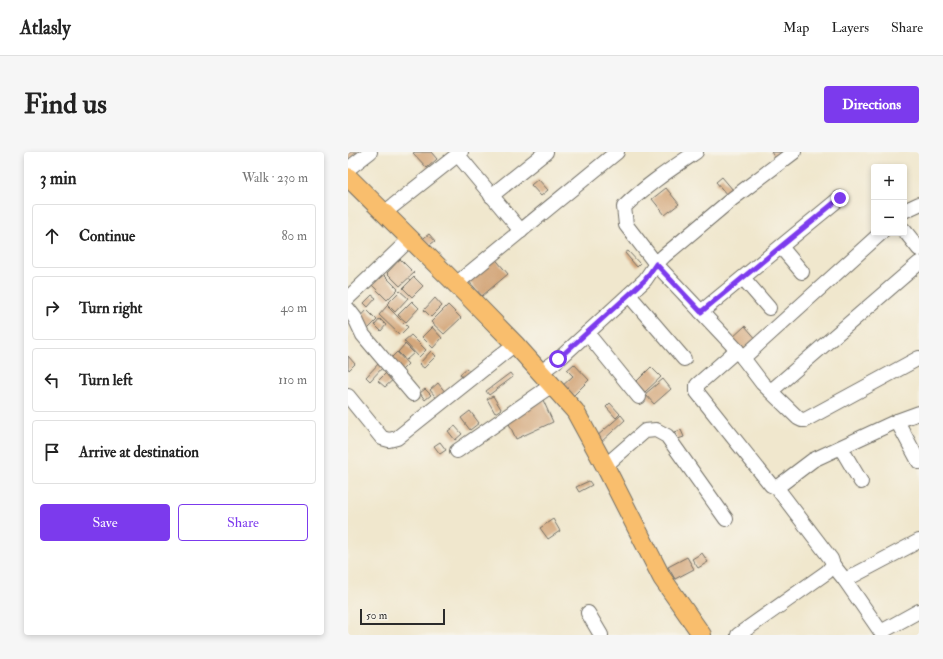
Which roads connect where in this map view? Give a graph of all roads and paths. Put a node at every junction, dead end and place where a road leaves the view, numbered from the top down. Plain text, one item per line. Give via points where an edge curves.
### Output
1 (370, 152) edge
2 (546, 152) edge
3 (617, 152) edge
4 (696, 152) edge
5 (794, 152) edge
6 (460, 154) edge
7 (348, 170) edge
8 (348, 177) edge
9 (491, 196) junction
10 (840, 198) dead end
11 (919, 204) edge
12 (907, 210) edge
13 (384, 214) junction
14 (521, 231) junction
15 (907, 234) edge
16 (878, 236) edge
17 (411, 238) junction
18 (781, 247) junction
19 (919, 249) edge
20 (919, 263) edge
21 (656, 264) junction
22 (802, 272) dead end
23 (743, 278) junction
24 (456, 284) junction
25 (629, 295) junction
26 (348, 298) edge
27 (768, 308) dead end
28 (348, 309) edge
29 (701, 312) junction
30 (587, 333) junction
31 (515, 344) junction
32 (740, 354) junction
33 (919, 358) edge
34 (684, 359) dead end
35 (547, 378) junction
36 (771, 391) junction
37 (413, 394) dead end
38 (348, 396) edge
39 (639, 397) dead end
40 (919, 413) edge
41 (897, 422) junction
42 (841, 448) junction
43 (457, 451) dead end
44 (919, 462) edge
45 (605, 466) junction
46 (861, 482) dead end
47 (778, 488) junction
48 (726, 519) dead end
49 (919, 541) edge
50 (833, 565) junction
51 (846, 580) junction
52 (919, 611) edge
53 (588, 613) dead end
54 (882, 634) edge
55 (601, 635) edge
56 (702, 635) edge
57 (738, 635) edge

1 - 7 street
2 - 9 street
3 - 14 street
4 - 21 street via 624,207 626,225
5 - 21 street via 732,199
6 - 9 street
6 - 13 street
8 - 13 main road
9 - 14 street
10 - 18 street
11 - 12 street
13 - 17 main road
14 - 24 street
15 - 19 street
16 - 32 street
17 - 24 main road
17 - 26 street
18 - 22 street
18 - 23 street
20 - 36 street
21 - 25 street via 645,280
21 - 29 street
23 - 27 street
23 - 29 street
24 - 31 main road
25 - 30 street
25 - 34 street
28 - 37 street via 363,335
29 - 32 street
30 - 35 street via 558,359
30 - 39 street
31 - 35 main road
31 - 38 street via 397,438 382,438
32 - 36 street
32 - 47 street via 697,385 697,392 771,485
33 - 36 street via 805,420 798,418
35 - 43 street
35 - 45 main road via 575,411
40 - 41 street
41 - 42 street
41 - 44 street
42 - 46 street
42 - 47 street via 813,460
45 - 48 street via 645,431 656,430 667,436
45 - 56 main road via 662,578
47 - 50 street via 831,558
49 - 51 street
50 - 51 street
50 - 57 street via 827,572
51 - 54 street
52 - 54 street
53 - 55 street

